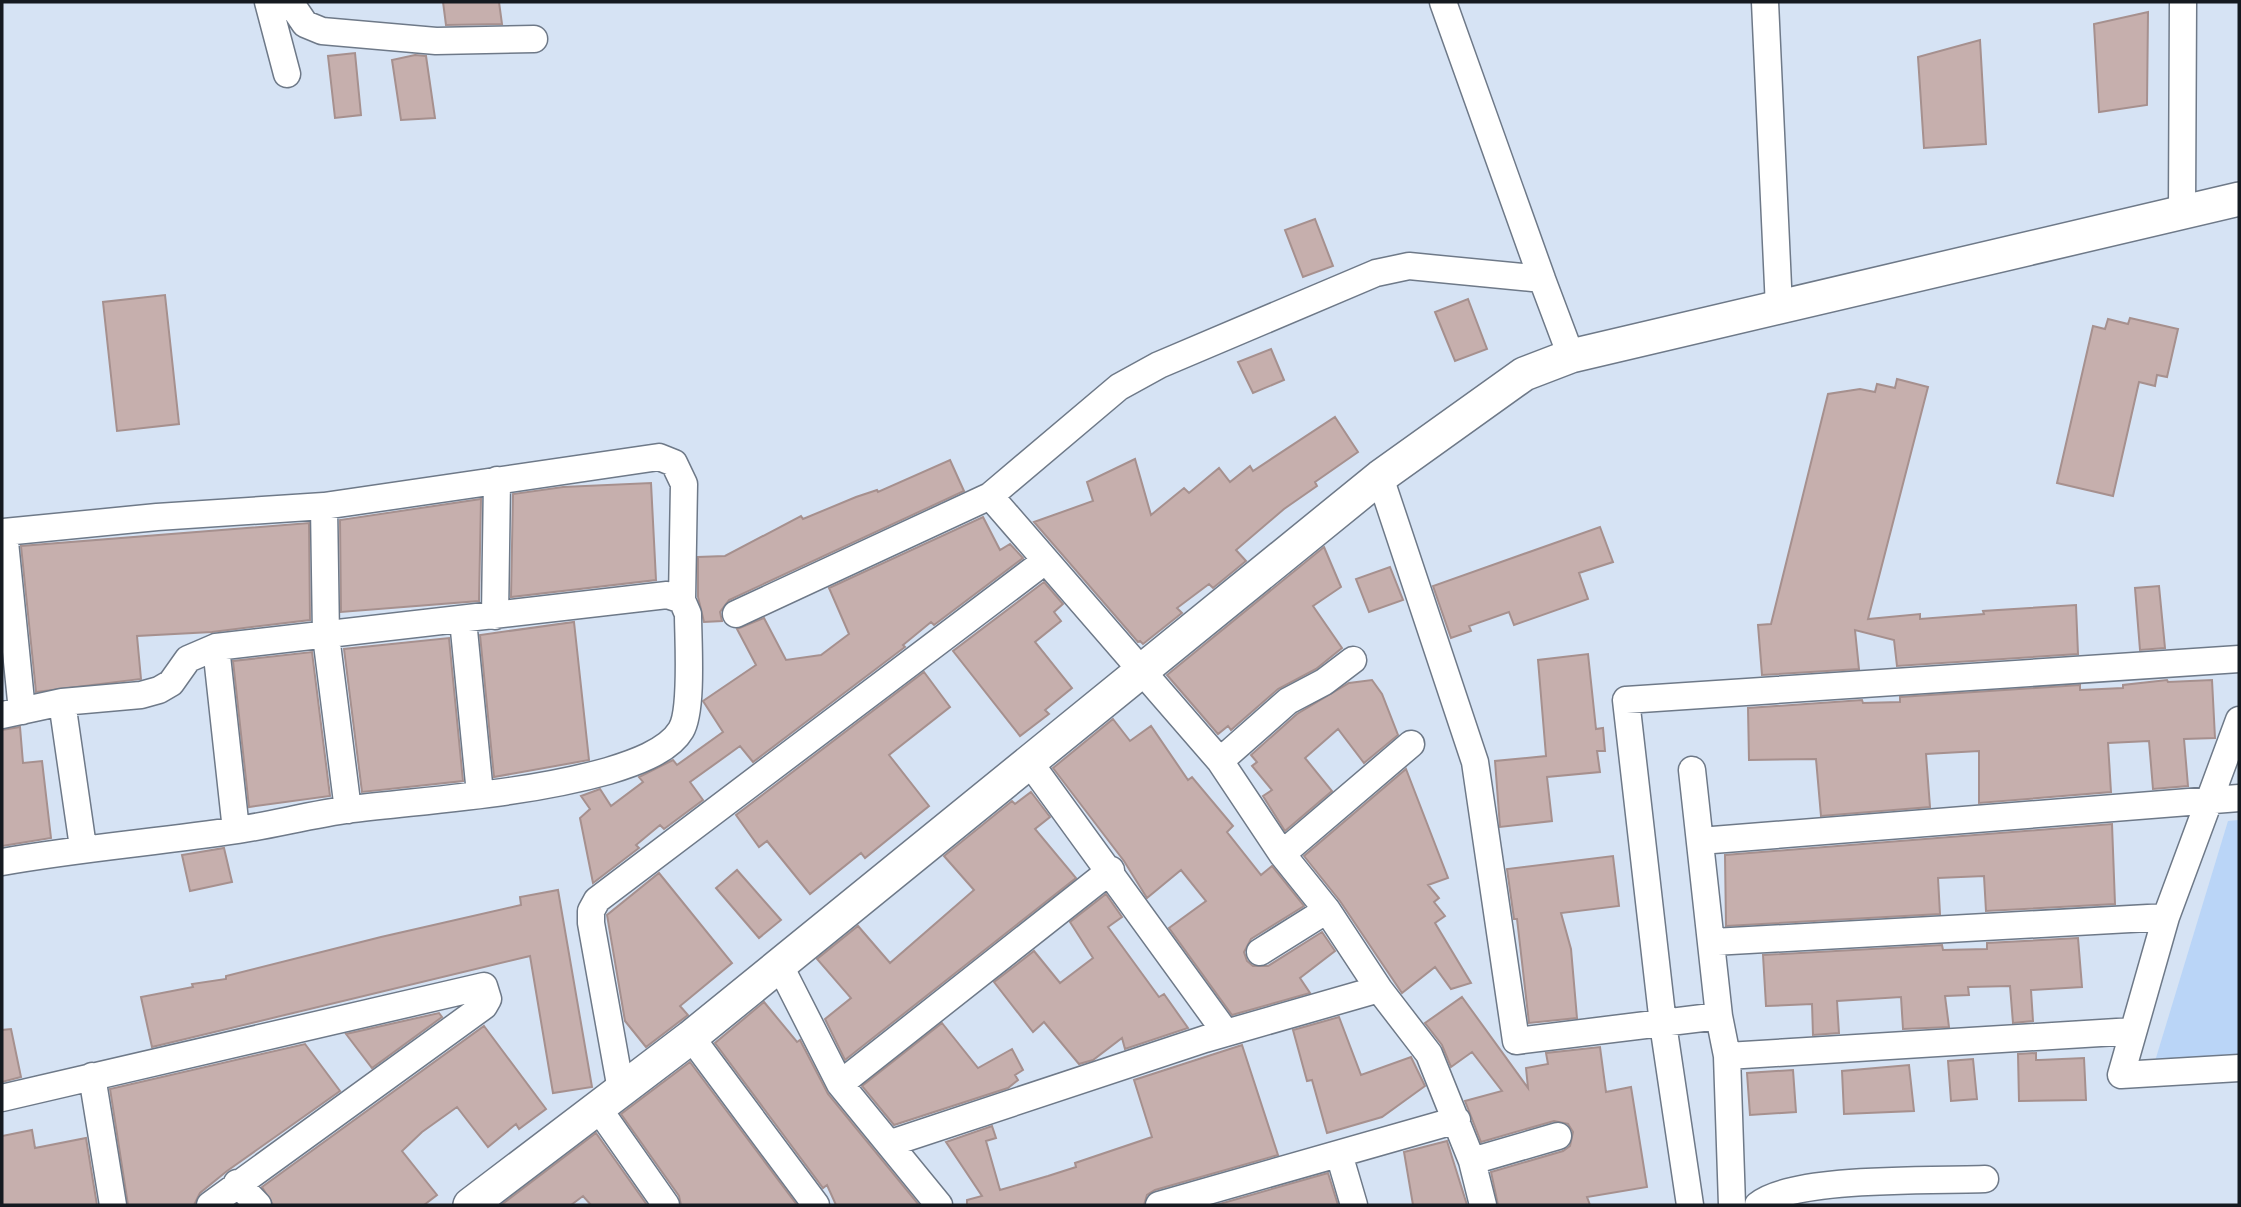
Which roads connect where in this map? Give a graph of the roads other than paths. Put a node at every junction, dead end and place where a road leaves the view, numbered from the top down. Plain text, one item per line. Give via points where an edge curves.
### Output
1 (268, 2) edge
2 (290, 2) edge
3 (1443, 2) edge
4 (1765, 2) edge
5 (2183, 2) edge
6 (534, 39) dead end
7 (287, 74) dead end
8 (2239, 199) edge
9 (2182, 210) junction
10 (1542, 279) junction
11 (1779, 308) junction
12 (1571, 356) junction
13 (1380, 477) junction
14 (497, 480) junction
15 (990, 496) junction
16 (324, 506) junction
17 (1045, 561) junction
18 (682, 600) junction
19 (736, 614) dead end
20 (495, 617) junction
21 (463, 620) junction
22 (326, 636) junction
23 (216, 648) junction
24 (1353, 660) dead end
25 (2239, 660) edge
26 (1142, 673) junction
27 (62, 702) junction
28 (12, 713) edge
29 (2239, 720) edge
30 (1411, 744) dead end
31 (1220, 761) junction
32 (1030, 763) junction
33 (1692, 770) dead end
34 (481, 794) junction
35 (2239, 799) edge
36 (2206, 803) junction
37 (348, 810) junction
38 (236, 830) junction
39 (1700, 841) junction
40 (83, 847) junction
41 (1282, 855) junction
42 (2, 862) edge
43 (1111, 870) junction
44 (1327, 910) junction
45 (2166, 917) junction
46 (1713, 942) junction
47 (1260, 952) dead end
48 (779, 964) junction
49 (1379, 989) junction
50 (1719, 1016) junction
51 (1663, 1024) junction
52 (2133, 1031) junction
53 (1226, 1033) junction
54 (691, 1037) junction
55 (1727, 1056) junction
56 (2239, 1068) edge
57 (92, 1076) junction
58 (840, 1084) junction
59 (2, 1098) edge
60 (610, 1099) junction
61 (1457, 1120) junction
62 (1558, 1136) dead end
63 (891, 1143) junction
64 (1339, 1154) junction
65 (1472, 1161) junction
66 (1985, 1179) dead end
67 (237, 1183) junction
68 (1883, 1194) edge
69 (113, 1205) edge
70 (210, 1205) edge
71 (258, 1205) edge
72 (470, 1205) edge
73 (666, 1205) edge
74 (816, 1205) edge
75 (939, 1205) edge
76 (1159, 1205) edge
77 (1354, 1205) edge
78 (1483, 1205) edge
79 (1690, 1205) edge
80 (1732, 1205) edge
81 (1758, 1205) edge

1 - 7 street
2 - 6 street via 305,24 322,32 436,41
3 - 10 street
4 - 11 street
5 - 9 street
8 - 9 street
9 - 11 street
10 - 12 street
10 - 15 street via 1409,266 1376,273 1159,365 1119,387
11 - 12 street
12 - 13 street via 1524,374
13 - 26 street
13 - 51 street via 1475,762 1516,1041
14 - 16 street
14 - 18 street via 659,457 674,463 684,484
14 - 20 street
15 - 17 street
15 - 19 street
16 - 22 street
16 - 28 street via 4,533
17 - 26 street
17 - 60 street via 597,900 591,923
18 - 20 street via 667,595
18 - 34 street via 688,614 687,710 681,730 668,743 638,761 608,771
20 - 21 street
21 - 22 street
21 - 34 street
22 - 23 street
22 - 37 street
23 - 27 street via 188,659 171,683 159,691
23 - 38 street
24 - 31 street via 1288,701
25 - 51 street via 1626,700
26 - 31 street
26 - 32 street
27 - 28 street
27 - 40 street
29 - 36 street
30 - 41 street
31 - 41 street
32 - 43 street
32 - 48 street
33 - 39 street
34 - 37 street
35 - 36 street
36 - 39 street
36 - 45 street
37 - 38 street
38 - 40 street
39 - 46 street
40 - 42 street
41 - 44 street
43 - 53 street
43 - 58 street
44 - 47 street
44 - 49 street
45 - 46 street
45 - 52 street
46 - 50 street
48 - 54 street
48 - 58 street
49 - 53 street
49 - 61 street via 1429,1054
50 - 51 street
50 - 55 street
51 - 79 street
52 - 55 street
52 - 56 street via 2121,1074
53 - 63 street
54 - 60 street
54 - 74 street
55 - 80 street
57 - 59 street
57 - 67 street via 484,986 488,999 484,1006
57 - 69 street
58 - 63 street
60 - 72 street
60 - 73 street
61 - 64 street
61 - 65 street
62 - 65 street
63 - 75 street
64 - 76 street
64 - 77 street
65 - 78 street
66 - 68 street
67 - 70 street
67 - 71 street
68 - 81 street via 1802,1189

